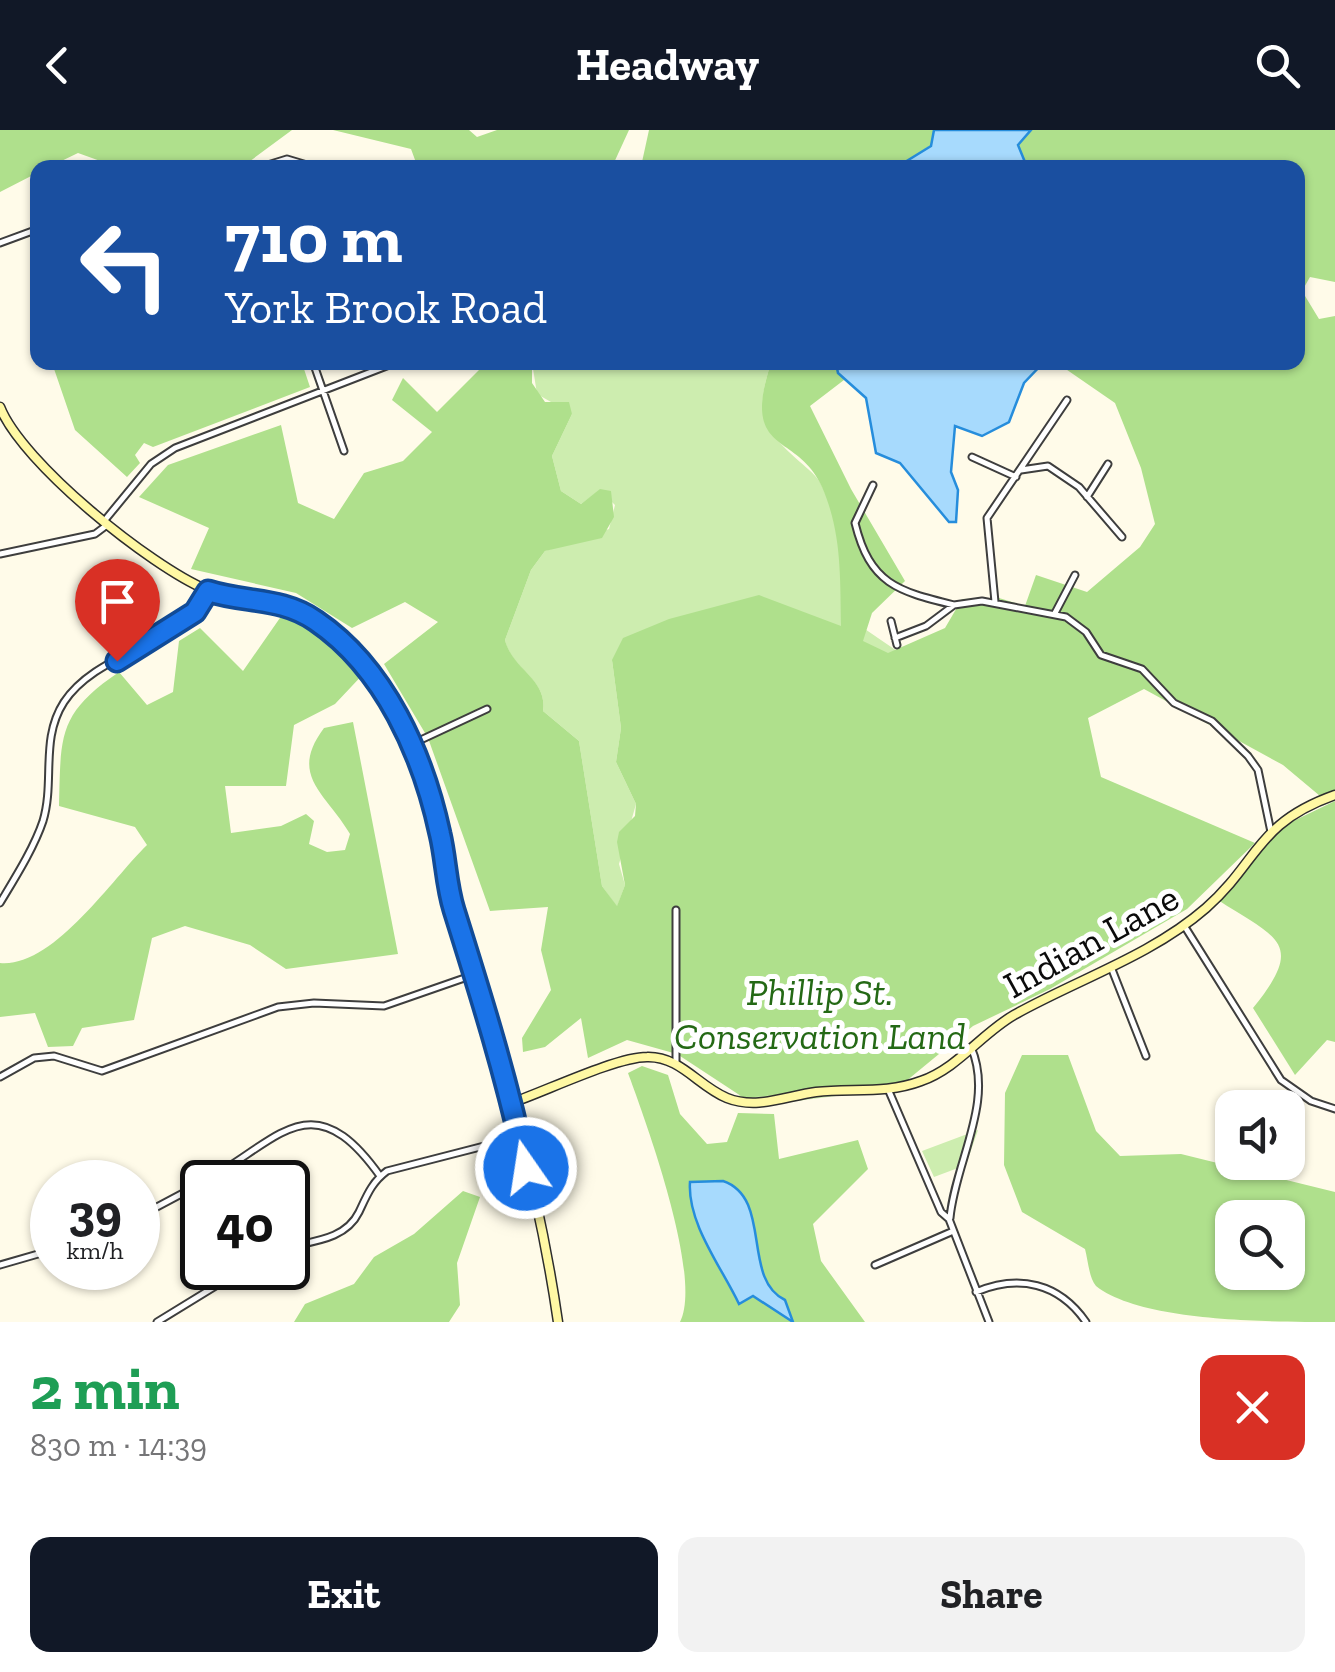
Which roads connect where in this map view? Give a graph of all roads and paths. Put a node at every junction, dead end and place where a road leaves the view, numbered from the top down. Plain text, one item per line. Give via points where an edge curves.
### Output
1 (30, 232) edge
2 (0, 244) edge
3 (315, 370) edge
4 (376, 370) edge
5 (323, 390) junction
6 (1067, 400) dead end
7 (0, 407) edge
8 (344, 451) dead end
9 (972, 457) dead end
10 (1108, 464) dead end
11 (1021, 470) junction
12 (1016, 478) junction
13 (873, 485) dead end
14 (1087, 498) junction
15 (107, 522) junction
16 (1122, 538) dead end
17 (0, 554) edge
18 (1075, 575) dead end
19 (208, 591) junction
20 (995, 603) junction
21 (954, 605) junction
22 (1055, 613) junction
23 (891, 621) dead end
24 (487, 710) dead end
25 (409, 745) junction
26 (1335, 796) edge
27 (1270, 832) junction
28 (0, 903) edge
29 (676, 910) dead end
30 (1183, 924) junction
31 (1111, 966) junction
32 (477, 974) junction
33 (971, 1048) junction
34 (1146, 1056) dead end
35 (676, 1063) junction
36 (0, 1077) edge
37 (888, 1090) junction
38 (510, 1103) junction
39 (1335, 1109) edge
40 (519, 1137) junction
41 (235, 1160) edge
42 (380, 1176) junction
43 (950, 1219) junction
44 (951, 1232) junction
45 (310, 1243) edge
46 (30, 1256) edge
47 (0, 1265) edge
48 (875, 1265) dead end
49 (208, 1290) edge
50 (976, 1292) junction
51 (156, 1322) edge
52 (558, 1322) edge
53 (989, 1322) edge
54 (1086, 1322) edge

1 - 2 street
3 - 5 street
4 - 5 street
5 - 8 street
5 - 15 street via 162,456
6 - 11 street
7 - 15 street via 24,447
9 - 12 street
10 - 14 street
11 - 12 street
11 - 14 street via 1048,466
12 - 20 street via 987,518
13 - 21 street via 855,523 874,572 891,585
14 - 16 street
15 - 17 street via 95,534
15 - 19 street
18 - 22 street
19 - 25 street via 282,602 321,624 372,674
19 - 28 street via 195,612 91,676 65,701 49,746 43,820
20 - 21 street
20 - 22 street
21 - 23 street via 896,641
22 - 27 street via 1077,623 1101,654 1142,669 1174,703 1212,721 1248,756 1258,770
24 - 25 street
25 - 32 street
26 - 27 street, Indian Lane via 1296,811
27 - 30 street, Indian Lane via 1212,903
29 - 35 street
30 - 31 street, Indian Lane
30 - 39 street via 1281,1080
31 - 33 street, Indian Lane via 1015,1014
31 - 34 street
32 - 36 street via 384,1006 278,1007 102,1071 54,1056 34,1058
32 - 38 street
33 - 37 street, Indian Lane via 932,1076
33 - 43 street via 980,1089
35 - 37 street, Indian Lane via 719,1094 746,1102
35 - 38 street via 640,1057
37 - 43 street via 941,1212
38 - 40 street
40 - 42 street
40 - 52 street
41 - 42 street via 265,1139 321,1126 356,1142
42 - 45 street via 352,1224
43 - 44 street
44 - 48 street
44 - 50 street
46 - 47 street
49 - 51 street
50 - 53 street
50 - 54 street via 1018,1282 1050,1288

